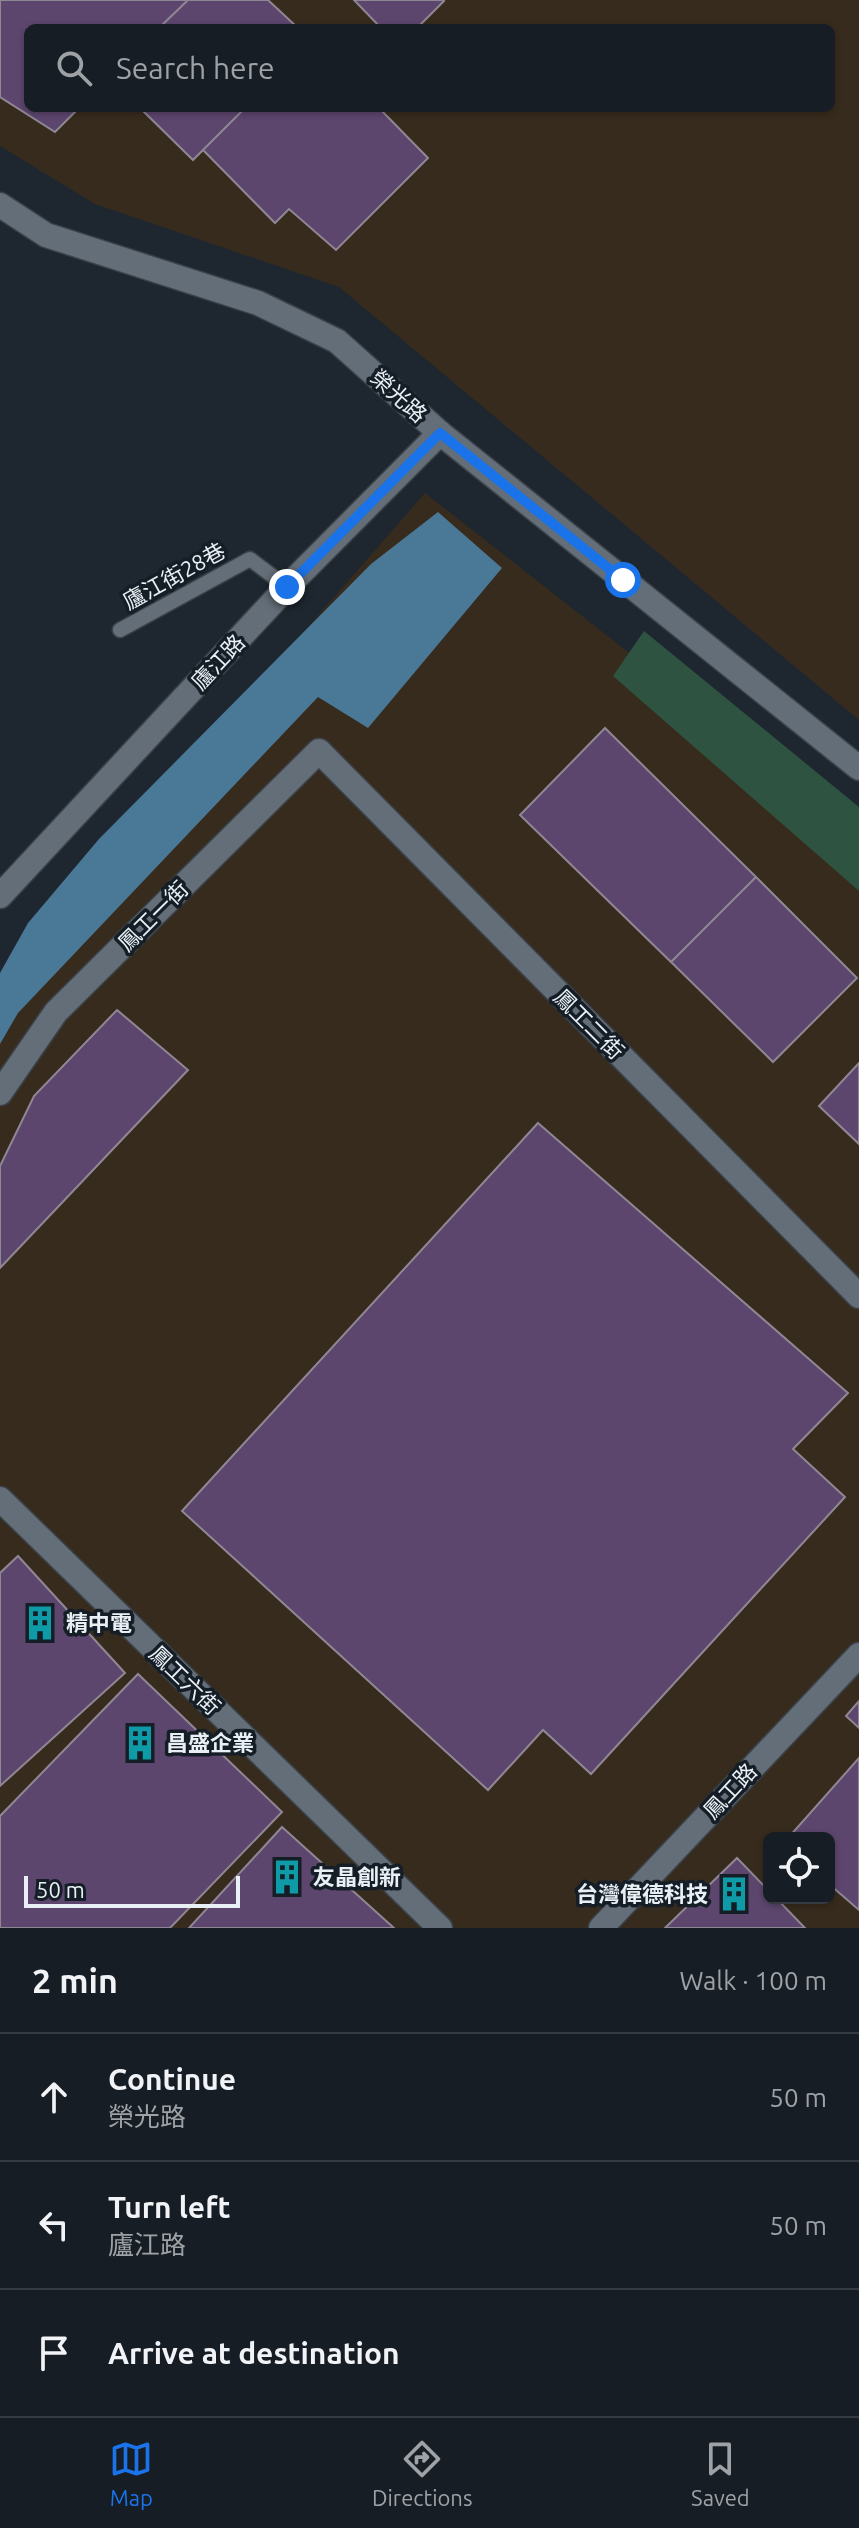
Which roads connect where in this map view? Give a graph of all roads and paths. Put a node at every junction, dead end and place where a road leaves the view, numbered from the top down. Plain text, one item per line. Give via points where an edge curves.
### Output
1 (0, 205) edge
2 (440, 433) junction
3 (287, 587) junction
4 (120, 630) dead end
5 (319, 751) joint
6 (859, 768) edge
7 (0, 896) edge
8 (0, 1093) edge
9 (859, 1296) edge
10 (0, 1499) edge
11 (859, 1655) edge
12 (440, 1928) edge
13 (601, 1928) edge

1 - 2 street, 榮光路 via 46,235 258,303 337,341
2 - 3 street, 廬江路
2 - 6 street, 榮光路
3 - 4 lane, 廬江街28巷 via 250,559
3 - 7 street, 廬江路
5 - 8 street, 鳳工一街 via 56,1012
5 - 9 street, 鳳工二街
10 - 12 street, 鳳工六街
11 - 13 street, 鳳工路

